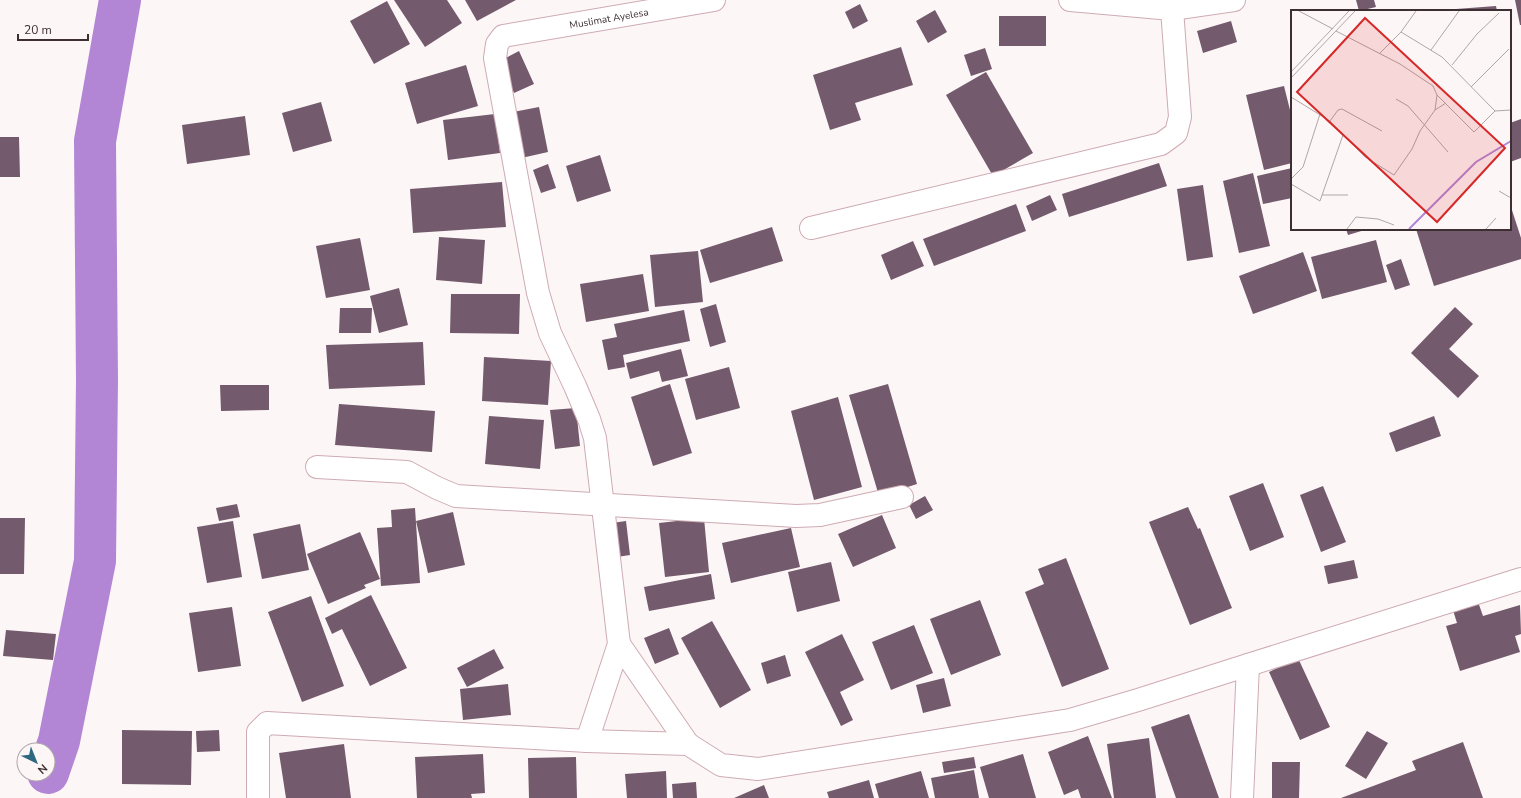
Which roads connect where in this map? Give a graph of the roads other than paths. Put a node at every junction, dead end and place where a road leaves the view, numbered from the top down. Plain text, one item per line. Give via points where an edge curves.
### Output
1 (714, 0) edge
2 (1070, 0) edge
3 (1234, 0) edge
4 (1172, 9) junction
5 (811, 228) dead end
6 (318, 467) dead end
7 (902, 497) dead end
8 (602, 504) junction
9 (1521, 579) edge
10 (619, 644) junction
11 (1248, 665) junction
12 (587, 741) junction
13 (688, 744) junction
14 (258, 798) edge
15 (1242, 798) edge

1 - 8 street, Muslimat Ayelesa via 503,36 497,44 495,58 538,293 550,333 575,386 595,438
2 - 4 street
3 - 4 street
4 - 5 street via 1180,117 1176,133 1160,144
6 - 8 street via 407,472 456,496
7 - 8 street via 820,515 796,516
8 - 10 street
9 - 11 street
10 - 12 street
10 - 13 street
11 - 13 street via 1070,720 758,769 721,765
11 - 15 street
12 - 13 street
12 - 14 street via 267,723 258,732

